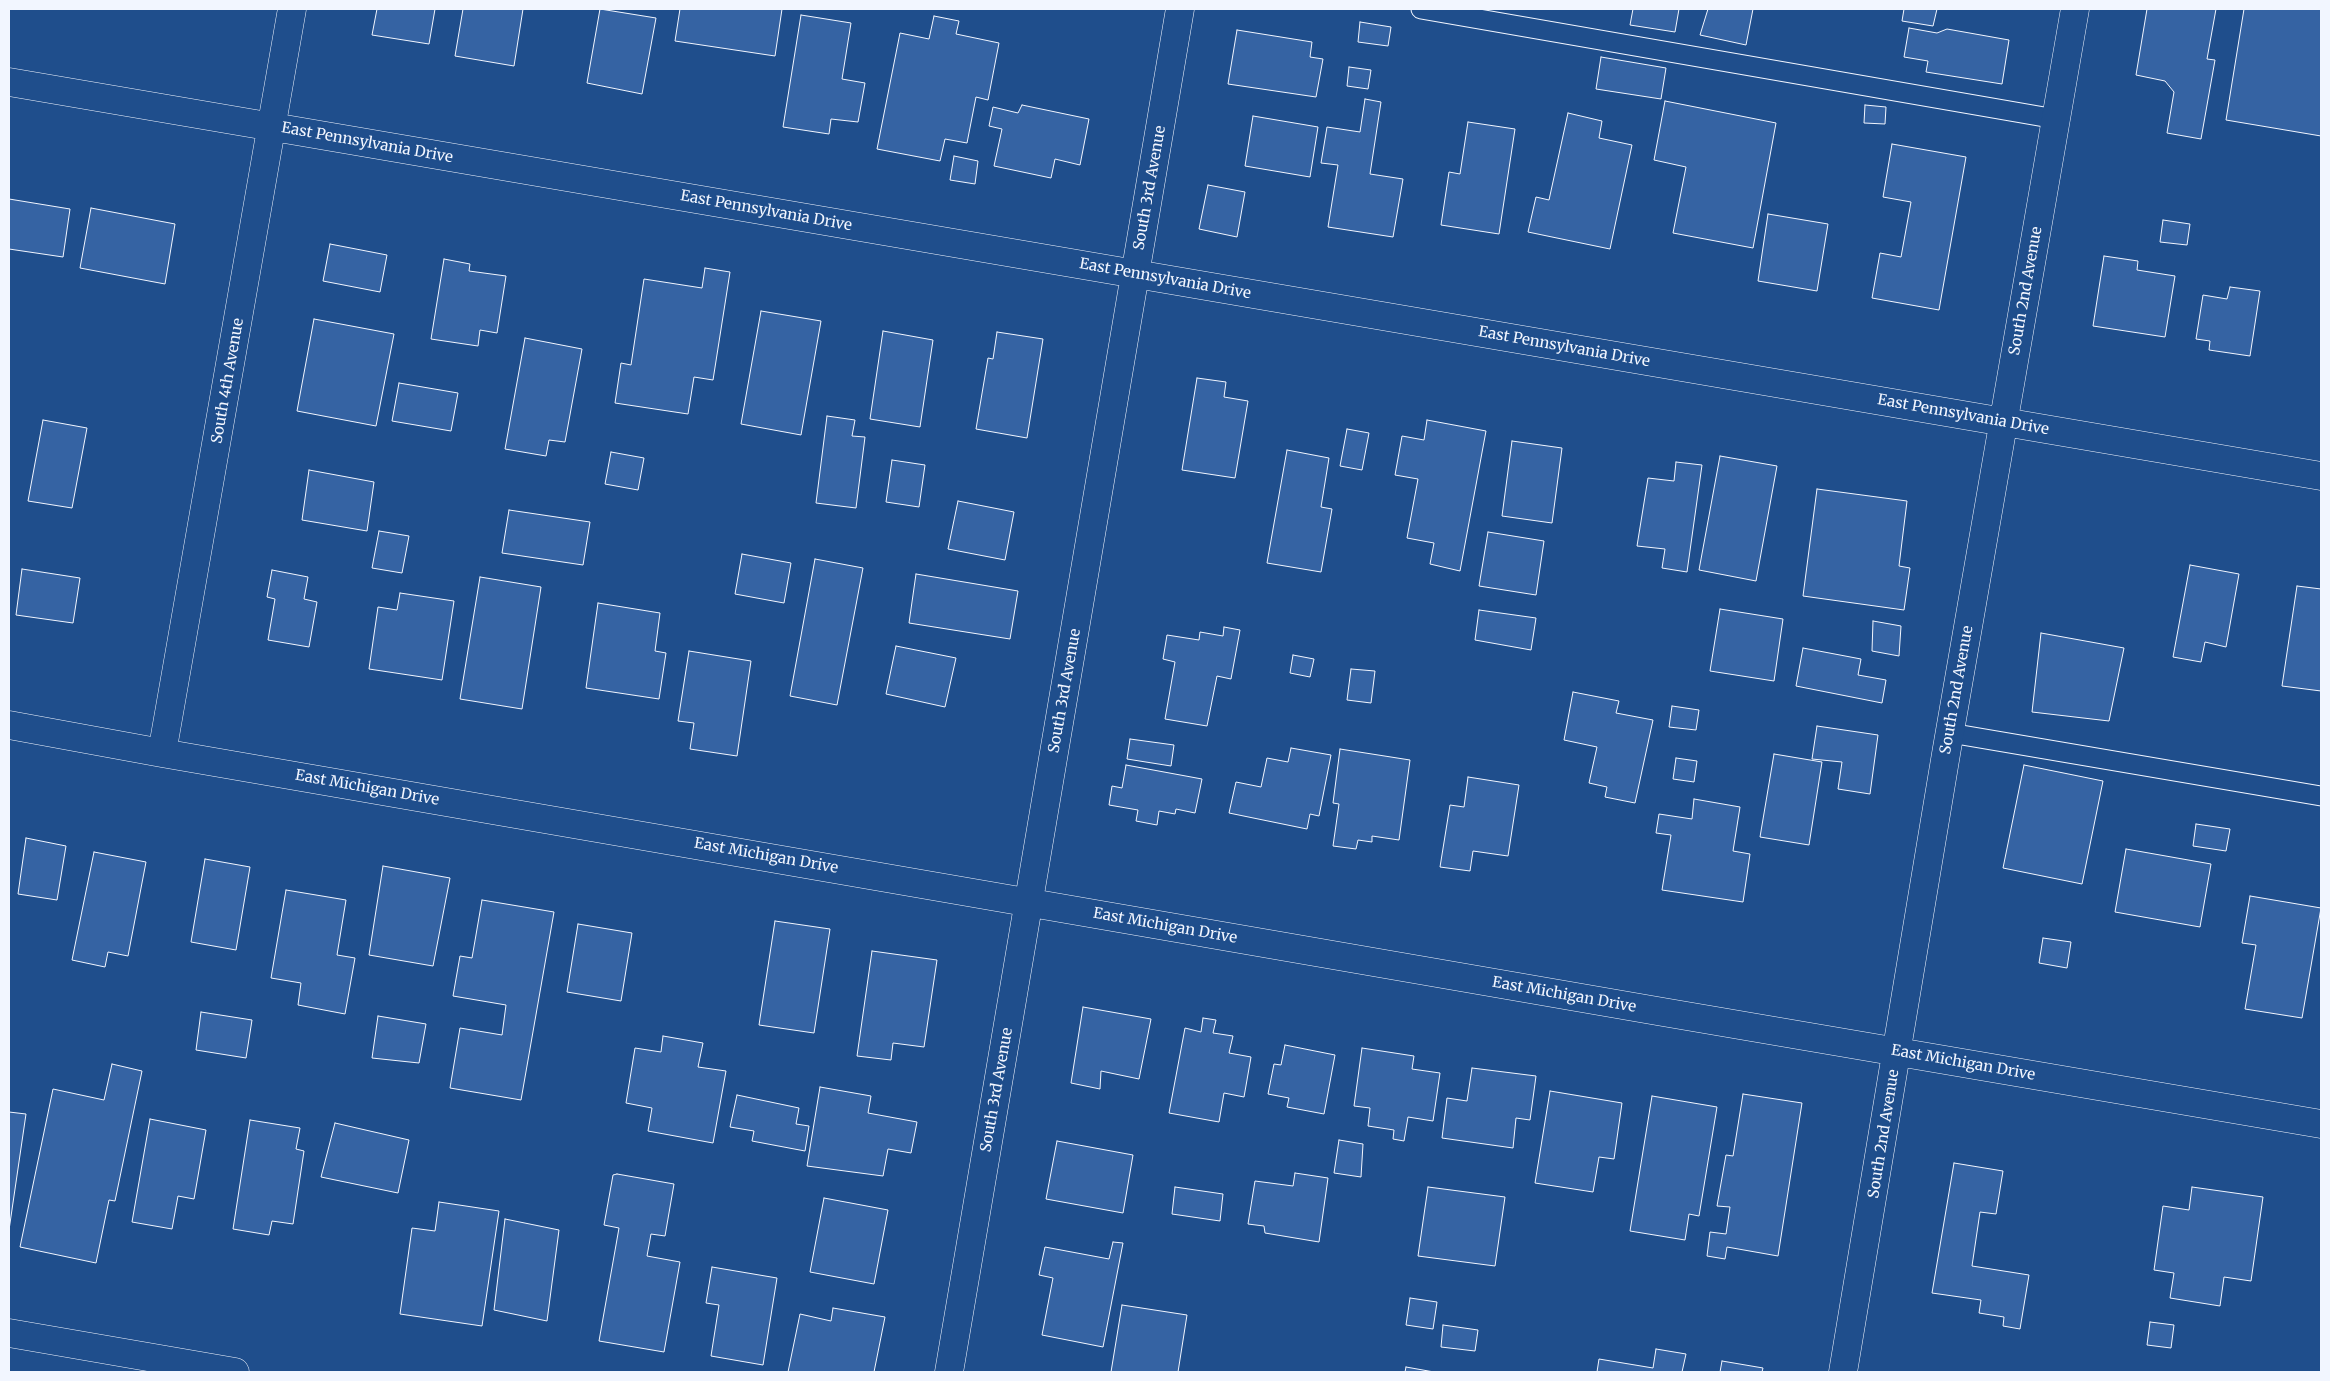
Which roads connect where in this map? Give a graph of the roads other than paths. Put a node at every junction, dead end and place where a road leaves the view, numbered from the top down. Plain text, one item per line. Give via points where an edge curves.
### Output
1 (292, 9) edge
2 (1180, 9) edge
3 (1421, 9) edge
4 (2075, 9) edge
5 (9, 82) edge
6 (2056, 119) junction
7 (272, 127) junction
8 (1135, 274) junction
9 (2004, 422) junction
10 (2321, 476) edge
11 (9, 725) edge
12 (1950, 732) junction
13 (162, 753) junction
14 (2321, 796) edge
15 (1029, 902) junction
16 (1897, 1052) junction
17 (2321, 1124) edge
18 (9, 1333) edge
19 (235, 1372) edge
20 (949, 1372) edge
21 (1843, 1372) edge

1 - 7 street, South 4th Avenue
2 - 8 street, South 3rd Avenue
3 - 6 lane
4 - 6 street, South 2nd Avenue
5 - 7 street, East Pennsylvania Drive
6 - 9 street, South 2nd Avenue
7 - 8 street, East Pennsylvania Drive
7 - 13 street, South 4th Avenue
8 - 9 street, East Pennsylvania Drive
8 - 15 street, South 3rd Avenue
9 - 10 street, East Pennsylvania Drive
9 - 12 street, South 2nd Avenue
11 - 13 street, East Michigan Drive
12 - 14 lane
12 - 16 street, South 2nd Avenue
13 - 15 street, East Michigan Drive
15 - 16 street, East Michigan Drive
15 - 20 street, South 3rd Avenue
16 - 17 street, East Michigan Drive
16 - 21 street, South 2nd Avenue
18 - 19 street

